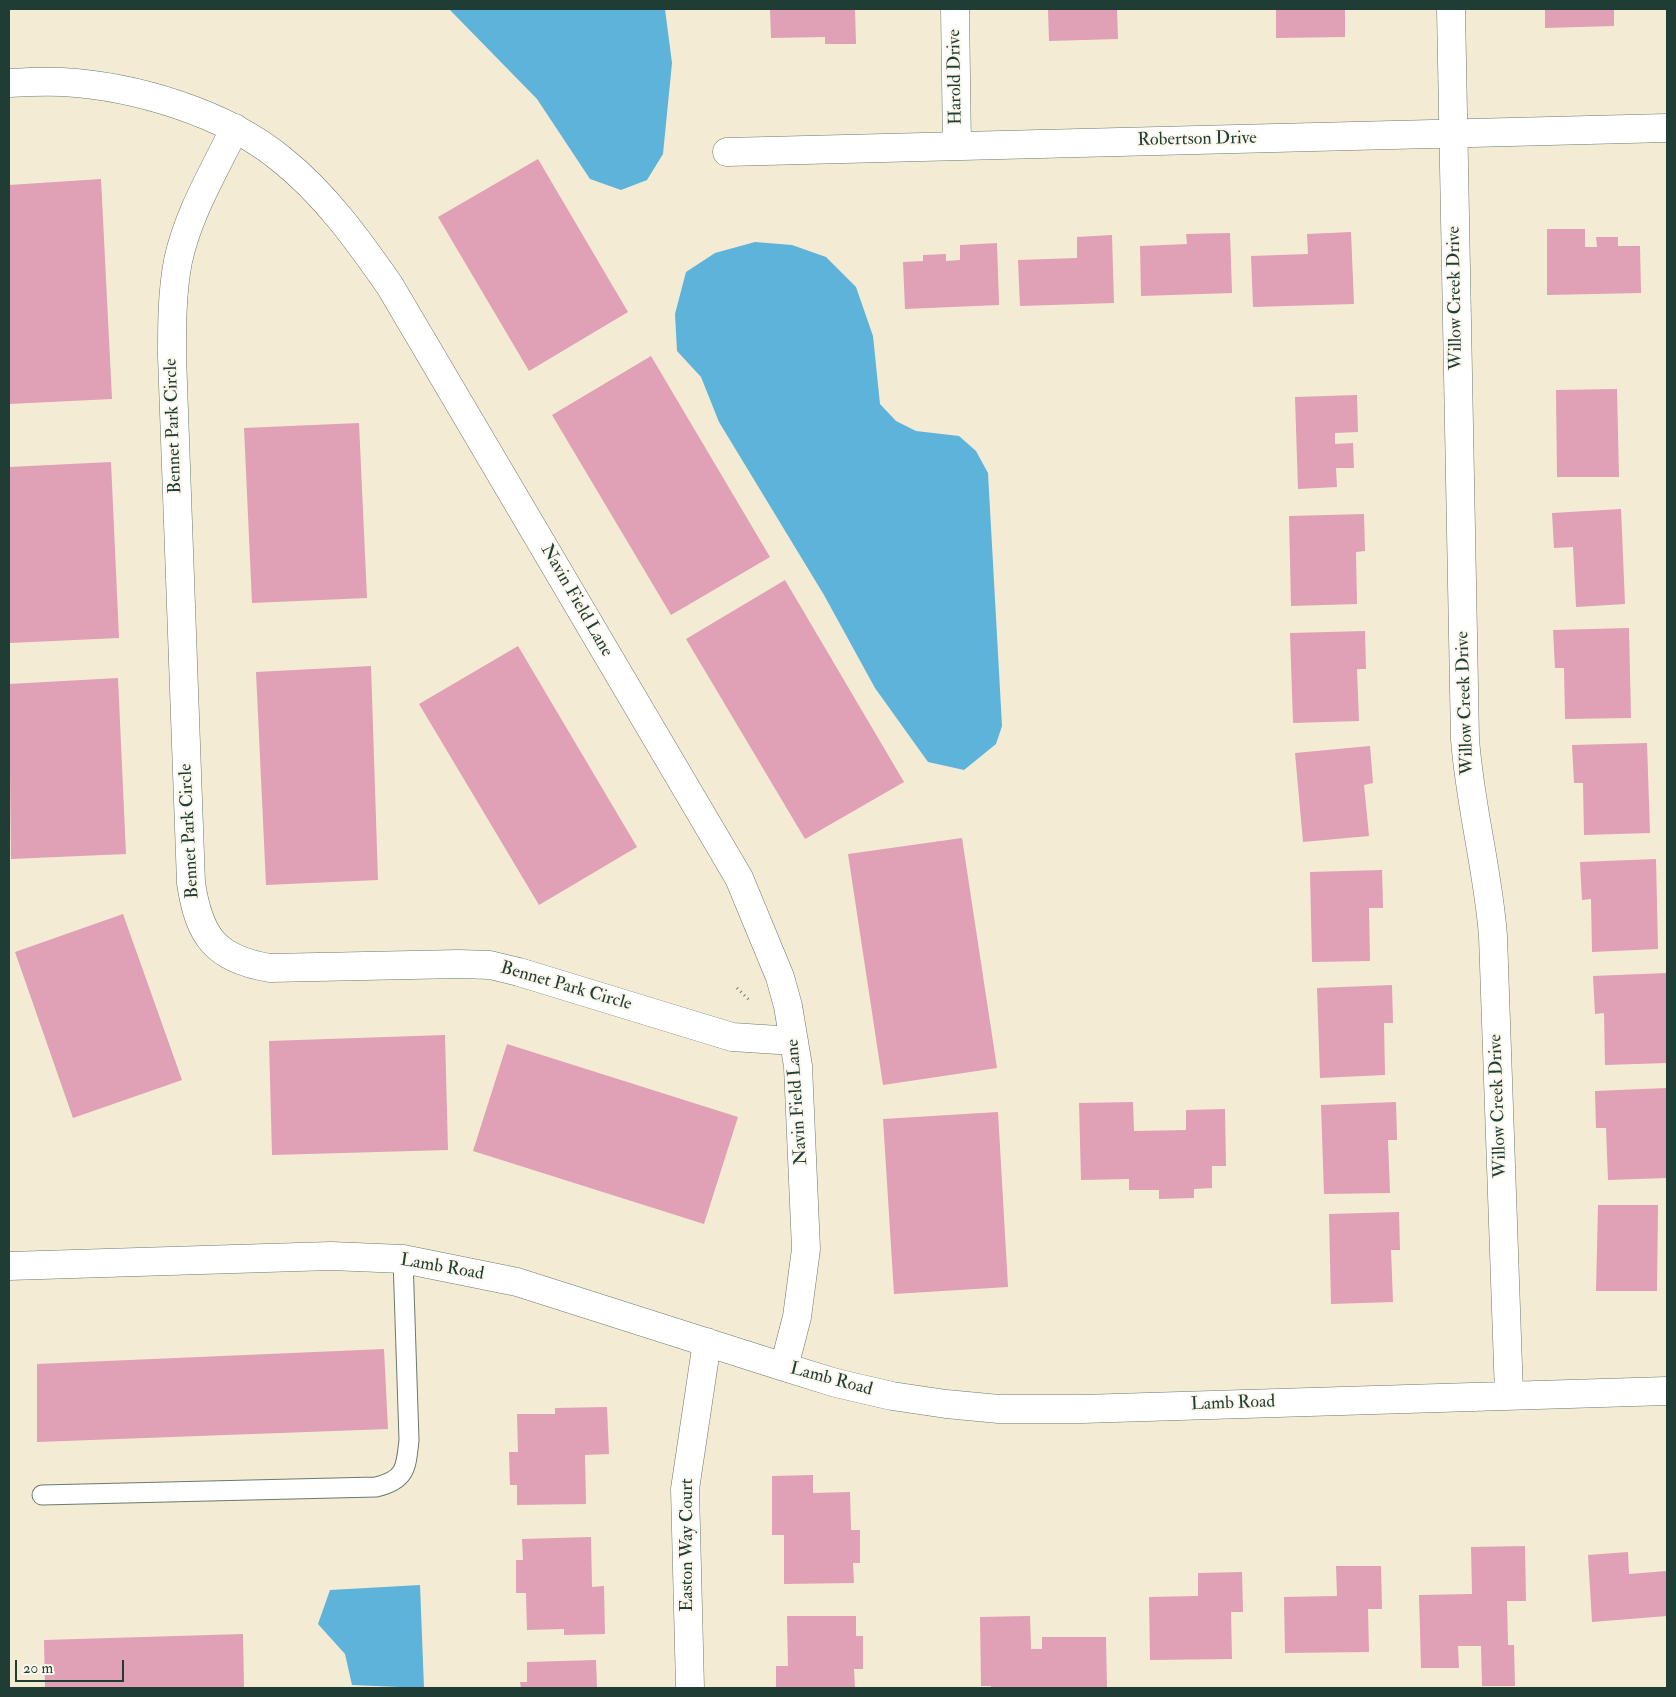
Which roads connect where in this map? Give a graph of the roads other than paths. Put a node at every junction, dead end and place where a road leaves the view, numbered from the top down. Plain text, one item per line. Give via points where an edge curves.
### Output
1 (955, 9) edge
2 (1451, 9) edge
3 (9, 83) edge
4 (235, 128) junction
5 (1667, 128) edge
6 (1454, 134) junction
7 (957, 146) junction
8 (726, 152) dead end
9 (794, 1041) junction
10 (403, 1259) junction
11 (9, 1266) edge
12 (707, 1342) junction
13 (784, 1367) junction
14 (1667, 1391) edge
15 (1509, 1394) junction
16 (42, 1495) dead end
17 (690, 1688) edge

1 - 7 street, Harold Drive
2 - 6 street, Willow Creek Drive
3 - 4 street, Navin Field Lane via 62,82 133,93 177,105
4 - 9 street, Navin Field Lane via 282,160 312,187 356,236 390,286 739,878 780,977
4 - 9 street, Bennet Park Circle via 192,216 178,261 172,308 191,883 194,907 202,928 229,957 251,965 270,968 490,965 732,1036
5 - 6 street, Robertson Drive
6 - 7 street, Robertson Drive
6 - 15 street, Willow Creek Drive via 1465,739 1492,927
7 - 8 street, Robertson Drive
9 - 13 street, Navin Field Lane via 799,1074 806,1249 797,1317
10 - 11 street, Lamb Road via 331,1256
10 - 12 street, Lamb Road via 517,1282
10 - 16 lane via 409,1440 407,1461 400,1476 392,1483 376,1487
12 - 13 street, Lamb Road
12 - 17 street, Easton Way Court via 685,1489
13 - 15 street, Lamb Road via 892,1396 999,1409
14 - 15 street, Lamb Road

